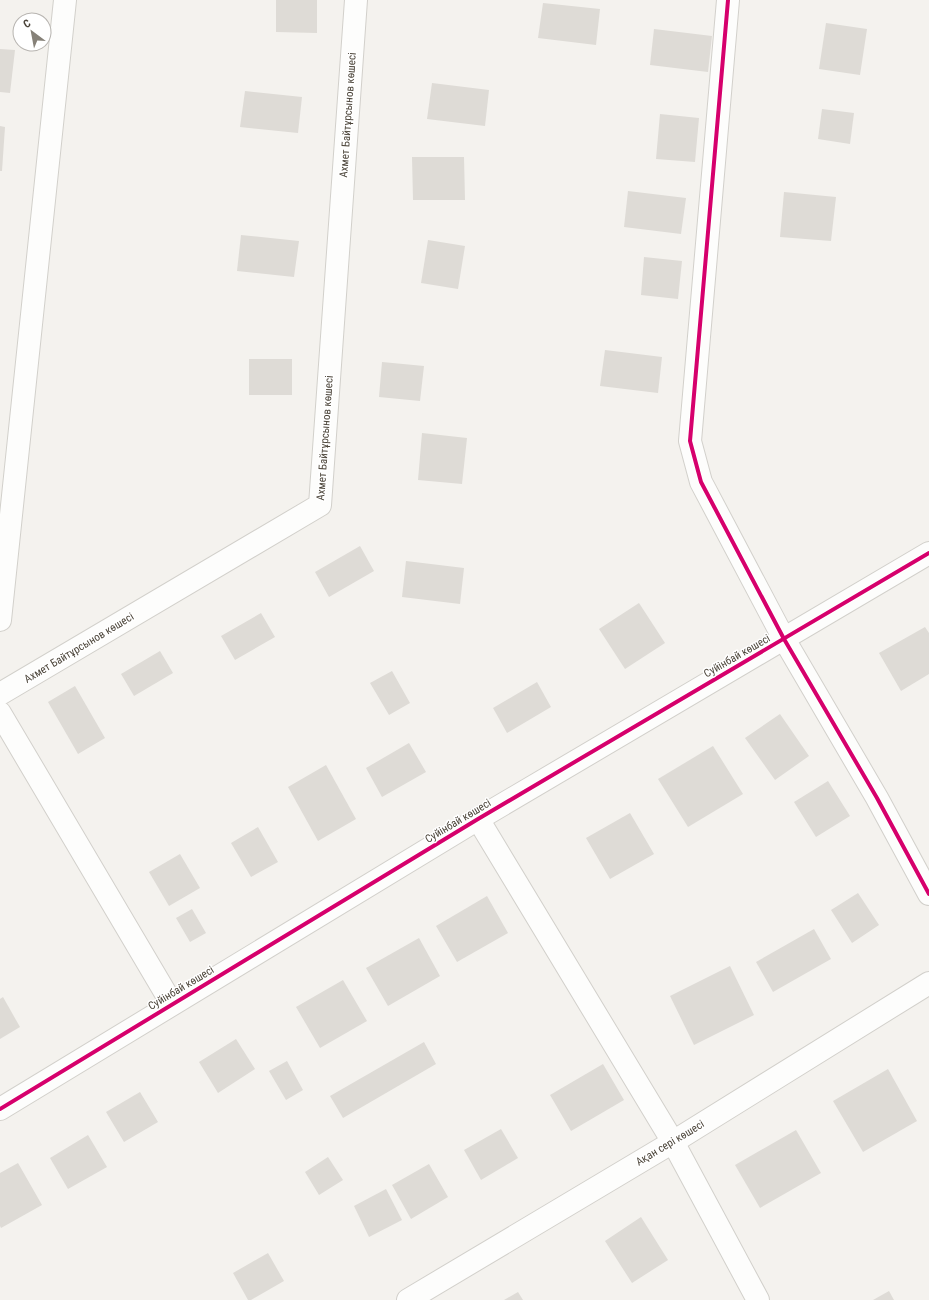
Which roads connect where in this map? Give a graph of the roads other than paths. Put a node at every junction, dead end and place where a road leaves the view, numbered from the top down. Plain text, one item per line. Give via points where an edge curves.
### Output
1 (65, 0) edge
2 (356, 0) edge
3 (728, 0) edge
4 (929, 553) edge
5 (0, 620) edge
6 (784, 639) junction
7 (0, 694) edge
8 (0, 713) edge
9 (478, 819) junction
10 (929, 894) edge
11 (929, 983) edge
12 (172, 1004) junction
13 (0, 1110) edge
14 (673, 1142) junction
15 (408, 1300) edge
16 (758, 1300) edge

1 - 5 street
2 - 7 street, Ахмет Байтұрсынов көшесі via 320,505
3 - 6 street via 690,441 701,482
4 - 6 street, Суйінбай көшесі
6 - 9 street, Суйінбай көшесі
6 - 10 street
8 - 12 street
9 - 12 street, Суйінбай көшесі
9 - 14 street
11 - 14 street, Ақан сері көшесі
12 - 13 street, Суйінбай көшесі
14 - 15 street, Ақан сері көшесі
14 - 16 street

